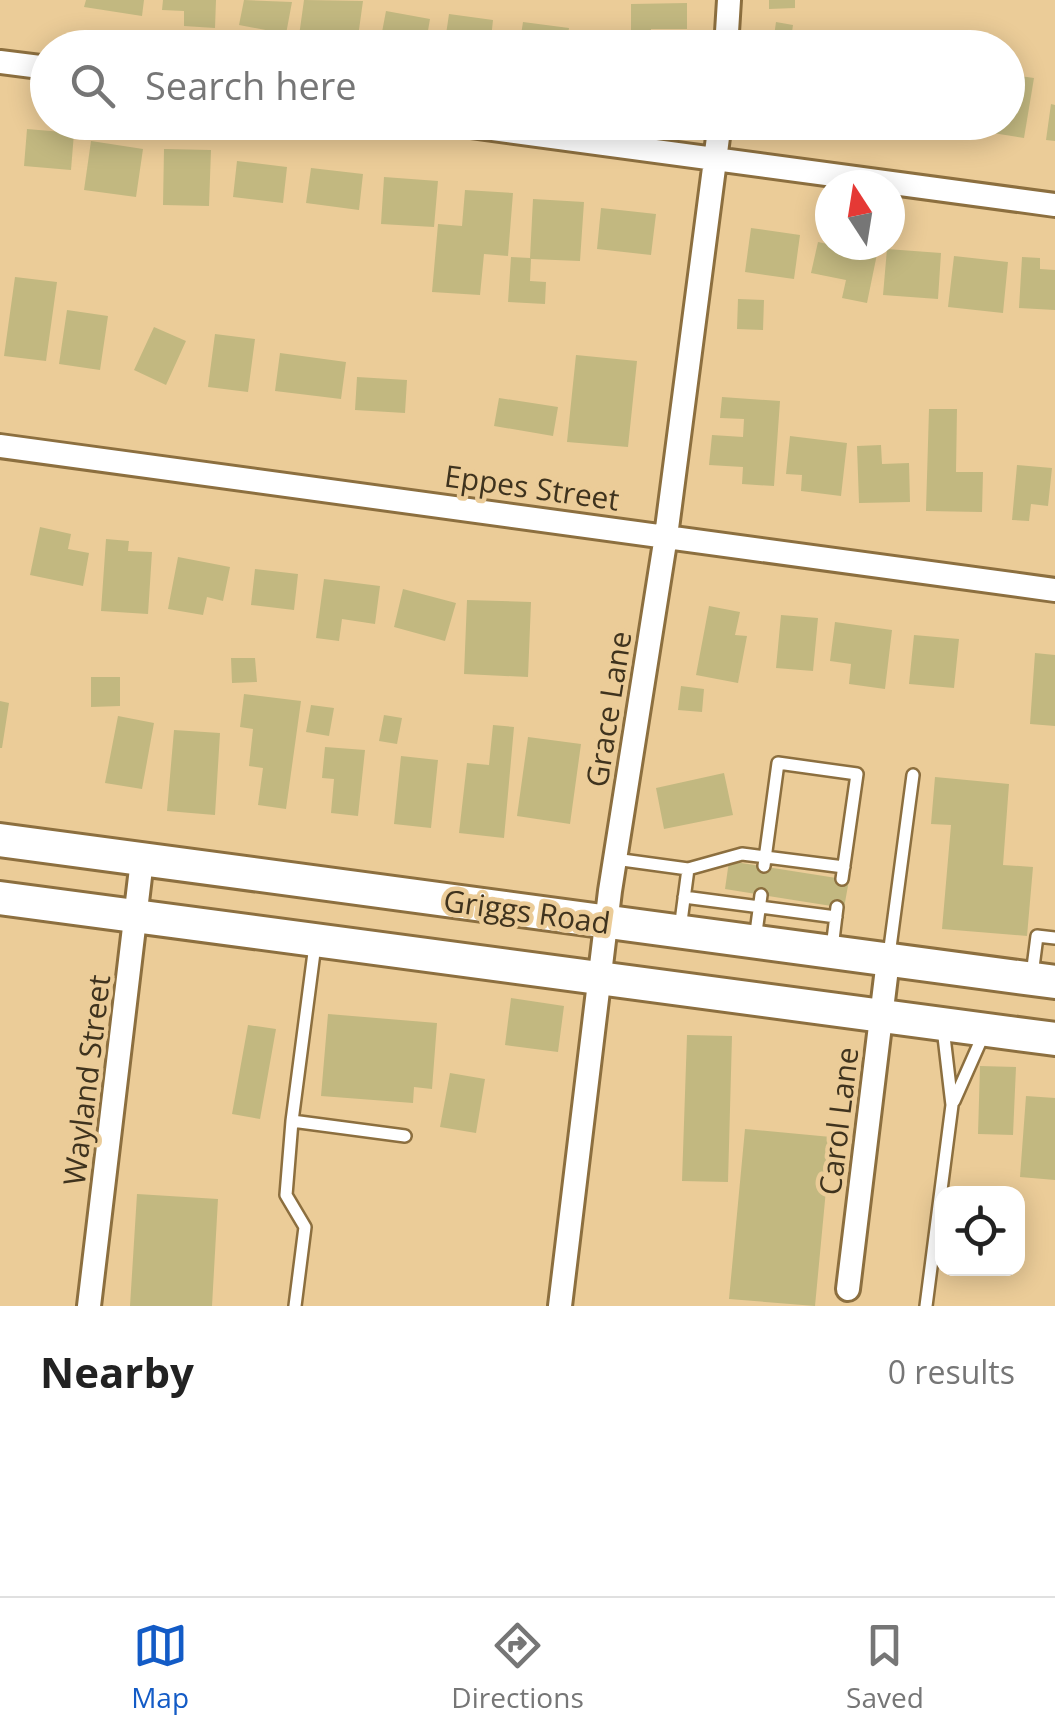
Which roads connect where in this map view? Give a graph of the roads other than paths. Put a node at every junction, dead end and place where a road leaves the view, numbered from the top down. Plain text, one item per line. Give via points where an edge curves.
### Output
1 (729, 0) edge
2 (727, 30) edge
3 (0, 62) edge
4 (30, 66) edge
5 (569, 140) edge
6 (719, 140) edge
7 (718, 161) junction
8 (1055, 205) edge
9 (0, 446) edge
10 (666, 536) junction
11 (1055, 590) edge
12 (913, 776) dead end
13 (0, 840) edge
14 (615, 859) junction
15 (142, 860) junction
16 (765, 862) junction
17 (688, 869) junction
18 (684, 897) junction
19 (0, 898) edge
20 (760, 900) junction
21 (136, 918) junction
22 (606, 922) junction
23 (680, 932) junction
24 (1055, 938) edge
25 (316, 940) junction
26 (754, 942) junction
27 (831, 952) junction
28 (888, 960) junction
29 (599, 980) junction
30 (1043, 981) edge
31 (880, 1015) junction
32 (942, 1024) junction
33 (986, 1030) junction
34 (1055, 1039) edge
35 (952, 1105) junction
36 (292, 1121) junction
37 (405, 1136) dead end
38 (851, 1298) edge
39 (89, 1306) edge
40 (295, 1306) edge
41 (560, 1306) edge
42 (926, 1306) edge

1 - 2 street
3 - 4 street
5 - 7 street
6 - 7 street, Grace Lane
7 - 8 street
7 - 10 street, Grace Lane
9 - 10 street, Eppes Street
10 - 11 street, Eppes Street
10 - 14 street, Grace Lane
12 - 28 lane
13 - 15 main road, Griggs Road
14 - 17 lane
14 - 22 street, Grace Lane
15 - 21 street, Wayland Street
15 - 22 main road, Griggs Road
16 - 16 lane via 778,763 856,774 843,873
16 - 17 lane via 742,854
17 - 18 lane
18 - 20 lane
18 - 23 lane
19 - 21 main road, Griggs Road
20 - 26 lane
20 - 27 lane via 837,912
21 - 25 main road, Griggs Road
21 - 39 street, Wayland Street
22 - 23 main road, Griggs Road
22 - 29 street, Grace Lane
23 - 26 main road, Griggs Road
24 - 30 lane via 1037,936
25 - 29 main road, Griggs Road
25 - 36 lane
26 - 27 main road, Griggs Road
27 - 28 main road, Griggs Road
28 - 30 main road, Griggs Road
28 - 31 street, Carol Lane
29 - 31 main road, Griggs Road
29 - 41 street, Grace Lane
31 - 32 main road, Griggs Road
31 - 38 street, Carol Lane
32 - 33 main road, Griggs Road
32 - 35 lane
33 - 34 main road, Griggs Road
33 - 35 lane
35 - 42 lane
36 - 37 lane
36 - 40 lane via 286,1195 305,1227

